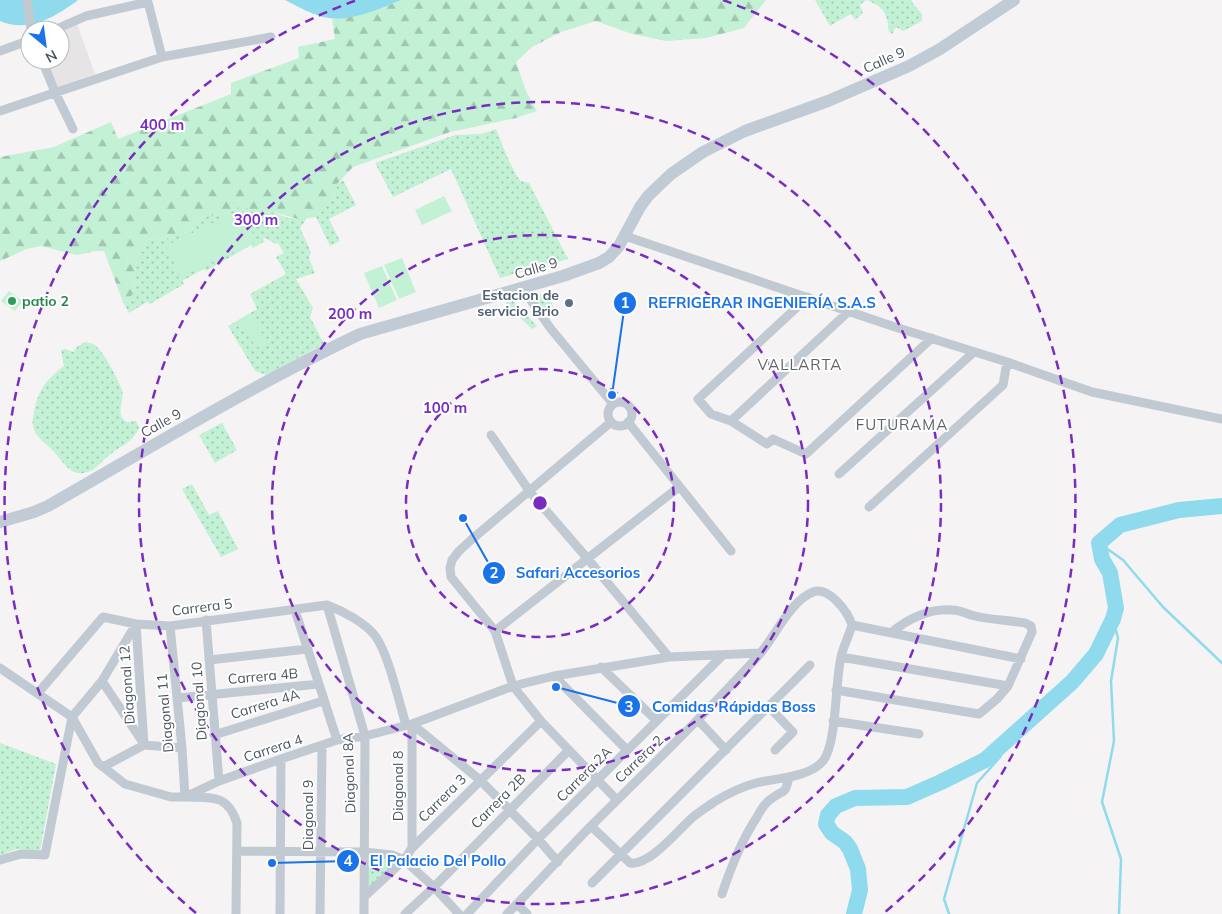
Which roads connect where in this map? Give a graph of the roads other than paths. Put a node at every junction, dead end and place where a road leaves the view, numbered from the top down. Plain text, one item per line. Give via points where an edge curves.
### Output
1 (27, 0) edge
2 (1014, 0) edge
3 (30, 20) edge
4 (70, 23) edge
5 (272, 38) dead end
6 (20, 44) edge
7 (0, 51) edge
8 (162, 57) junction
9 (46, 70) edge
10 (55, 92) junction
11 (0, 111) edge
12 (73, 129) dead end
13 (625, 236) junction
14 (522, 288) junction
15 (808, 297) junction
16 (849, 311) junction
17 (932, 338) junction
18 (974, 352) junction
19 (1007, 362) junction
20 (613, 404) junction
21 (1222, 419) edge
22 (731, 421) junction
23 (611, 422) junction
24 (628, 422) junction
25 (490, 435) dead end
26 (839, 474) dead end
27 (678, 487) junction
28 (530, 492) junction
29 (868, 507) dead end
30 (0, 522) edge
31 (731, 551) dead end
32 (587, 558) junction
33 (327, 605) junction
34 (295, 610) junction
35 (206, 620) junction
36 (136, 624) junction
37 (852, 625) junction
38 (170, 626) junction
39 (495, 631) junction
40 (891, 633) junction
41 (307, 649) junction
42 (761, 653) junction
43 (723, 655) junction
44 (841, 657) junction
45 (669, 658) junction
46 (1021, 659) junction
47 (210, 660) junction
48 (810, 665) dead end
49 (602, 667) junction
50 (0, 668) edge
51 (554, 676) junction
52 (102, 681) junction
53 (319, 684) junction
54 (513, 686) junction
55 (1008, 686) junction
56 (836, 690) junction
57 (38, 693) junction
58 (211, 694) junction
59 (177, 698) junction
60 (323, 701) junction
61 (769, 707) junction
62 (72, 717) junction
63 (541, 721) junction
64 (657, 721) junction
65 (698, 721) junction
66 (833, 721) junction
67 (409, 724) junction
68 (214, 734) junction
69 (919, 734) dead end
70 (365, 736) junction
71 (337, 740) junction
72 (144, 745) junction
73 (322, 746) junction
74 (182, 748) junction
75 (569, 750) junction
76 (627, 750) junction
77 (726, 750) junction
78 (774, 750) dead end
79 (281, 759) junction
80 (103, 767) junction
81 (789, 777) junction
82 (480, 780) junction
83 (598, 780) junction
84 (219, 781) junction
85 (184, 797) junction
86 (617, 800) junction
87 (508, 810) junction
88 (591, 826) junction
89 (538, 839) junction
90 (412, 848) junction
91 (236, 851) junction
92 (281, 852) junction
93 (364, 852) junction
94 (322, 853) junction
95 (621, 854) junction
96 (0, 860) edge
97 (404, 860) junction
98 (558, 862) junction
99 (592, 883) dead end
100 (434, 887) junction
101 (722, 894) dead end
102 (364, 897) junction
103 (517, 904) junction
104 (236, 914) edge
105 (280, 914) edge
106 (320, 914) edge
107 (364, 914) edge
108 (405, 914) edge
109 (459, 914) edge
110 (467, 914) edge
111 (507, 914) edge
112 (527, 914) edge

1 - 3 street
2 - 13 main road, Calle 9 via 909,66 828,101 745,130 703,152 671,174 648,196
4 - 8 street via 86,16 148,2
5 - 8 street
6 - 7 street
8 - 10 street
9 - 10 street
10 - 11 street
10 - 12 street
13 - 14 main road, Calle 9 via 614,253 599,263
13 - 15 street
14 - 20 street
14 - 30 main road, Calle 9 via 360,334 158,441 48,506
15 - 16 street
15 - 22 street via 698,399 711,414
16 - 17 street
16 - 22 street
17 - 18 street
17 - 22 street via 806,454 773,439 767,444
18 - 19 street
18 - 26 street
19 - 21 street via 1092,392
19 - 29 street via 1003,385
20 - 23 street via 608,415
20 - 24 street via 620,402 630,408
23 - 24 street via 621,425
23 - 28 street
24 - 27 street
25 - 28 street
27 - 31 street
27 - 32 street
28 - 32 street
28 - 39 street via 471,540 452,560 451,577
32 - 39 street
32 - 45 street
33 - 34 street, Carrera 5
33 - 67 street, Diagonal 8 via 352,618 375,636
33 - 70 street, Diagonal 8A
34 - 35 street, Carrera 5
34 - 41 street
35 - 38 street, Carrera 5
35 - 47 street, Diagonal 10
36 - 38 street, Carrera 5
36 - 52 street
36 - 57 street, Carrera 5 via 103,617
36 - 72 street, Diagonal 12
37 - 40 street
37 - 42 street, Carrera 2 via 844,608 825,592 814,591 794,608
37 - 44 street
38 - 59 street, Diagonal 11
39 - 54 street
40 - 46 street
40 - 46 street via 901,624 941,610 1025,623 1031,626 1032,632
41 - 47 street
41 - 53 street
42 - 43 street, Carrera 4
42 - 65 street, Carrera 2
43 - 45 street, Carrera 4
43 - 64 street, Carrera 2A
44 - 55 street
44 - 56 street
45 - 49 street, Carrera 4
46 - 55 street
47 - 58 street, Diagonal 10
48 - 61 street
49 - 51 street, Carrera 4
49 - 64 street
50 - 57 street
51 - 54 street, Carrera 4
51 - 76 street
52 - 62 street
52 - 72 street
53 - 58 street, Carrera 4B
53 - 60 street
54 - 63 street
54 - 67 street, Carrera 4
55 - 56 street via 979,714
56 - 66 street
57 - 62 street
58 - 59 street, Carrera 4B
58 - 68 street, Diagonal 10
59 - 74 street, Diagonal 11
60 - 68 street, Carrera 4A
60 - 71 street
61 - 77 street
61 - 78 street via 793,732
62 - 80 street via 92,755
62 - 96 street via 45,855 21,854
63 - 75 street
63 - 82 street, Carrera 3
64 - 76 street, Carrera 2A
65 - 77 street
65 - 86 street, Carrera 2
66 - 69 street
66 - 81 street via 831,743 822,762
67 - 70 street, Carrera 4
67 - 82 street
67 - 90 street, Diagonal 8
68 - 84 street, Diagonal 10
70 - 71 street, Carrera 4
70 - 93 street, Diagonal 8A
71 - 73 street, Carrera 4
72 - 74 street
72 - 80 street
73 - 79 street, Carrera 4
73 - 94 street, Diagonal 9
74 - 85 street, Diagonal 11
75 - 83 street
75 - 87 street, Carrera 2B
76 - 83 street, Carrera 2A
77 - 95 street
79 - 84 street, Carrera 4
79 - 92 street
80 - 85 street via 126,784
81 - 95 street via 756,783 728,794 694,816 648,858 636,864
81 - 101 street via 784,793 770,799 749,830 732,863
82 - 87 street
82 - 90 street, Carrera 3
83 - 86 street
83 - 89 street, Carrera 2A
84 - 85 street, Carrera 4
85 - 91 street via 219,798 226,802 237,823
86 - 88 street, Carrera 2
87 - 89 street
87 - 100 street, Carrera 2B
88 - 95 street
88 - 98 street, Carrera 2
89 - 98 street
89 - 110 street, Carrera 2A
90 - 97 street, Carrera 3
91 - 92 street
91 - 104 street
92 - 94 street
92 - 105 street
93 - 94 street
93 - 97 street via 392,854
93 - 102 street, Diagonal 8A
94 - 106 street, Diagonal 9
95 - 99 street
97 - 100 street
97 - 102 street, Carrera 3
98 - 103 street, Carrera 2
100 - 108 street, Carrera 2B
100 - 109 street
102 - 107 street, Diagonal 8A
103 - 111 street, Carrera 2
103 - 112 street

